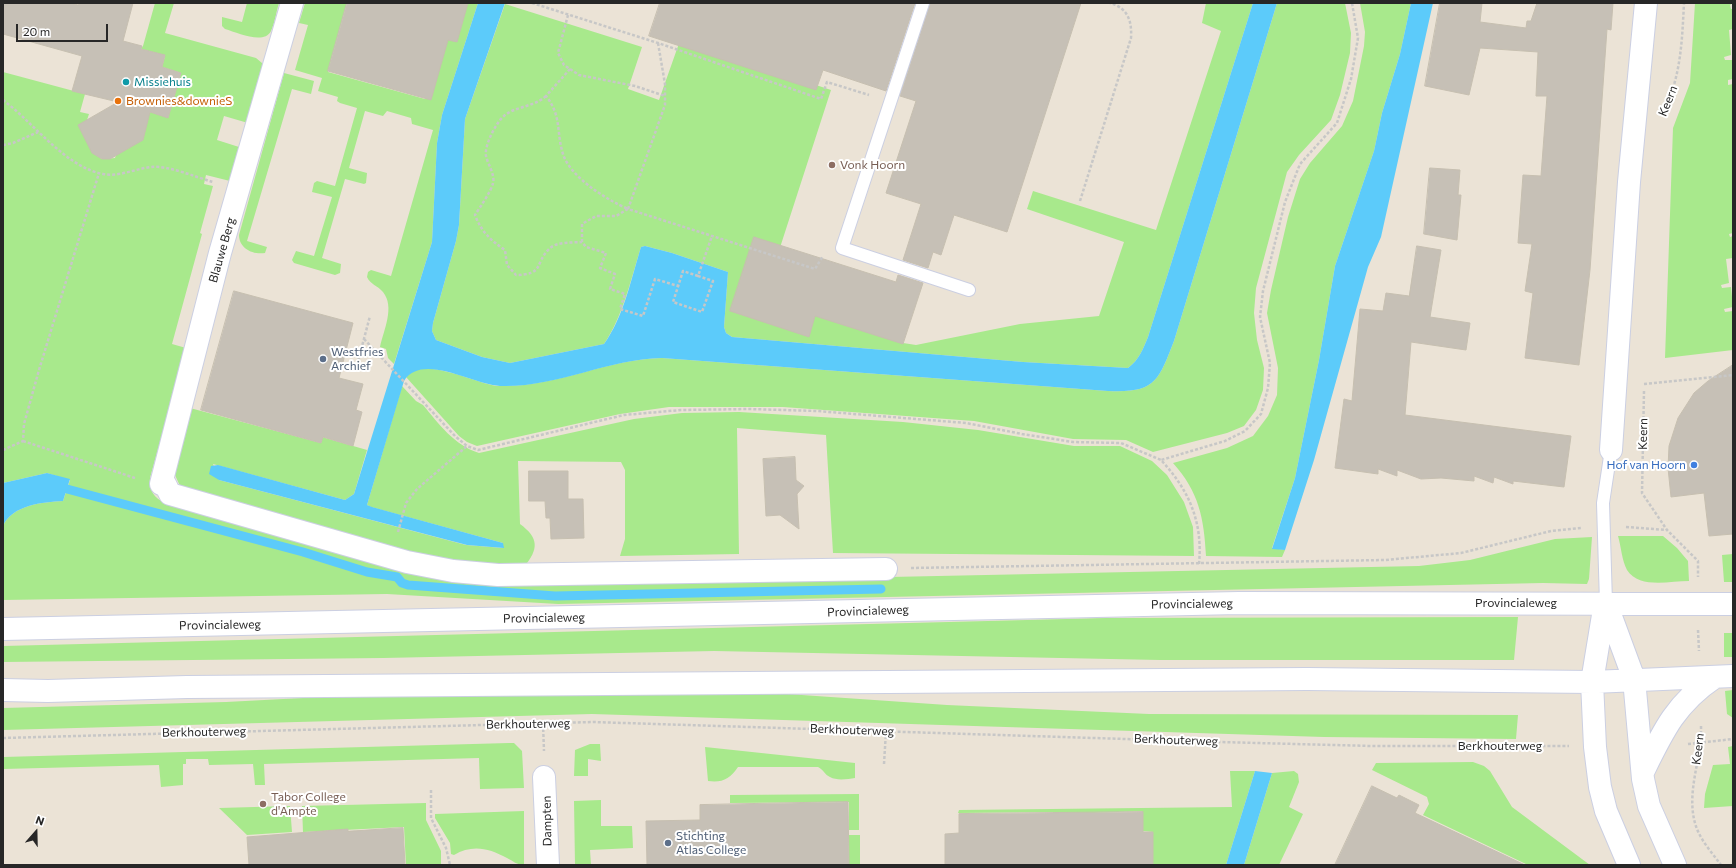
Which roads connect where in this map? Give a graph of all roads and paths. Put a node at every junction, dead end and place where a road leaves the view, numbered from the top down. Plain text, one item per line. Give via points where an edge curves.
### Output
1 (292, 3) edge
2 (532, 3) edge
3 (923, 3) edge
4 (1110, 3) edge
5 (1352, 3) edge
6 (1646, 3) edge
7 (1684, 3) edge
8 (568, 15) junction
9 (658, 43) junction
10 (570, 69) junction
11 (546, 96) junction
12 (665, 96) junction
13 (3, 100) edge
14 (890, 101) junction
15 (1663, 114) dead end
16 (38, 132) junction
17 (3, 145) edge
18 (100, 173) junction
19 (238, 190) junction
20 (1080, 201) dead end
21 (628, 209) junction
22 (712, 236) junction
23 (582, 242) junction
24 (842, 248) junction
25 (698, 276) junction
26 (678, 286) junction
27 (969, 290) dead end
28 (370, 316) dead end
29 (364, 339) junction
30 (356, 369) dead end
31 (1733, 375) edge
32 (1644, 376) dead end
33 (1644, 384) junction
34 (23, 441) junction
35 (468, 446) junction
36 (3, 450) edge
37 (1611, 450) joint
38 (1161, 460) junction
39 (121, 475) dead end
40 (1603, 526) junction
41 (1667, 530) junction
42 (397, 536) dead end
43 (1199, 564) junction
44 (886, 569) joint
45 (1606, 603) junction
46 (1698, 604) junction
47 (1733, 604) edge
48 (3, 629) edge
49 (1634, 679) junction
50 (1712, 680) edge
51 (1592, 682) junction
52 (3, 690) edge
53 (886, 730) junction
54 (3, 738) edge
55 (1733, 739) edge
56 (1701, 743) junction
57 (1656, 745) junction
58 (1594, 747) junction
59 (884, 764) dead end
60 (1643, 774) junction
61 (544, 776) dead end
62 (431, 790) dead end
63 (450, 865) edge
64 (548, 865) edge
65 (1629, 865) edge
66 (1675, 865) edge
67 (1721, 865) edge

1 - 19 main road, Blauwe Berg
2 - 8 path
3 - 14 lane
4 - 20 path via 1124,10 1129,18 1132,27 1131,38
5 - 38 path via 1358,38 1351,79 1337,123 1300,164 1295,176 1285,202 1263,291 1260,318 1270,363 1268,388 1261,414 1245,431
6 - 37 main road via 1629,182
7 - 15 path, Keern via 1681,58 1673,93
8 - 9 path
8 - 10 path via 558,53 564,65
9 - 12 path
9 - 14 path via 821,99 827,82
10 - 11 path
10 - 12 path via 580,75 635,86
11 - 21 path via 555,107 565,160 600,195
11 - 23 path via 538,103 505,115 495,128 487,142 486,155 493,183 475,215 480,228 491,241 505,250 507,265 516,275 536,272 549,249 554,246
12 - 21 path via 665,104
13 - 16 path via 18,111
14 - 24 lane
16 - 17 path
16 - 18 path via 81,166
18 - 19 path via 120,175 151,167 162,168
18 - 34 path via 39,370 24,424
19 - 44 main road, Blauwe Berg via 161,484 164,484 170,494 390,557 453,571 498,575
21 - 22 path
21 - 23 path via 616,216 596,216 582,224
22 - 24 path via 815,269 820,258 828,252
22 - 25 path
23 - 26 path via 586,247 606,253 600,268 615,274 610,289 625,294 620,309 643,316 655,279
24 - 27 lane
25 - 26 path via 684,271
25 - 26 path via 713,281 702,312 673,302
28 - 29 path
29 - 30 path
29 - 35 path
31 - 33 path
32 - 33 path, Keern
33 - 41 path, Keern via 1642,493
34 - 36 path
34 - 39 path
35 - 38 path via 478,450 624,415 681,410 749,409 817,411 966,423 1074,442 1121,443
35 - 42 path via 417,489 406,503
37 - 40 lane via 1603,503
38 - 43 path via 1184,489 1193,509 1199,529
40 - 41 path
40 - 43 path via 1551,531 1461,553 1385,560
40 - 45 lane
41 - 46 path, Keern via 1698,561
43 - 44 path
45 - 46 main road, Provincialeweg
45 - 48 main road, Provincialeweg via 1239,603
45 - 49 main road
45 - 51 main road
46 - 47 main road, Provincialeweg
46 - 50 path, Keern
49 - 50 main road
49 - 51 main road
49 - 60 main road
50 - 56 path, Keern
50 - 57 main road via 1683,703 1672,716
51 - 52 main road via 1307,679
51 - 58 main road
53 - 54 path, Berkhouterweg via 593,722
53 - 58 path, Berkhouterweg via 1349,745
53 - 59 path
55 - 56 path
56 - 57 path
56 - 67 path, Keern via 1692,785 1693,815 1698,830
57 - 60 main road
58 - 65 main road via 1606,811
60 - 66 main road via 1649,806
61 - 64 main road, Dampten
62 - 63 path via 431,818 446,848

